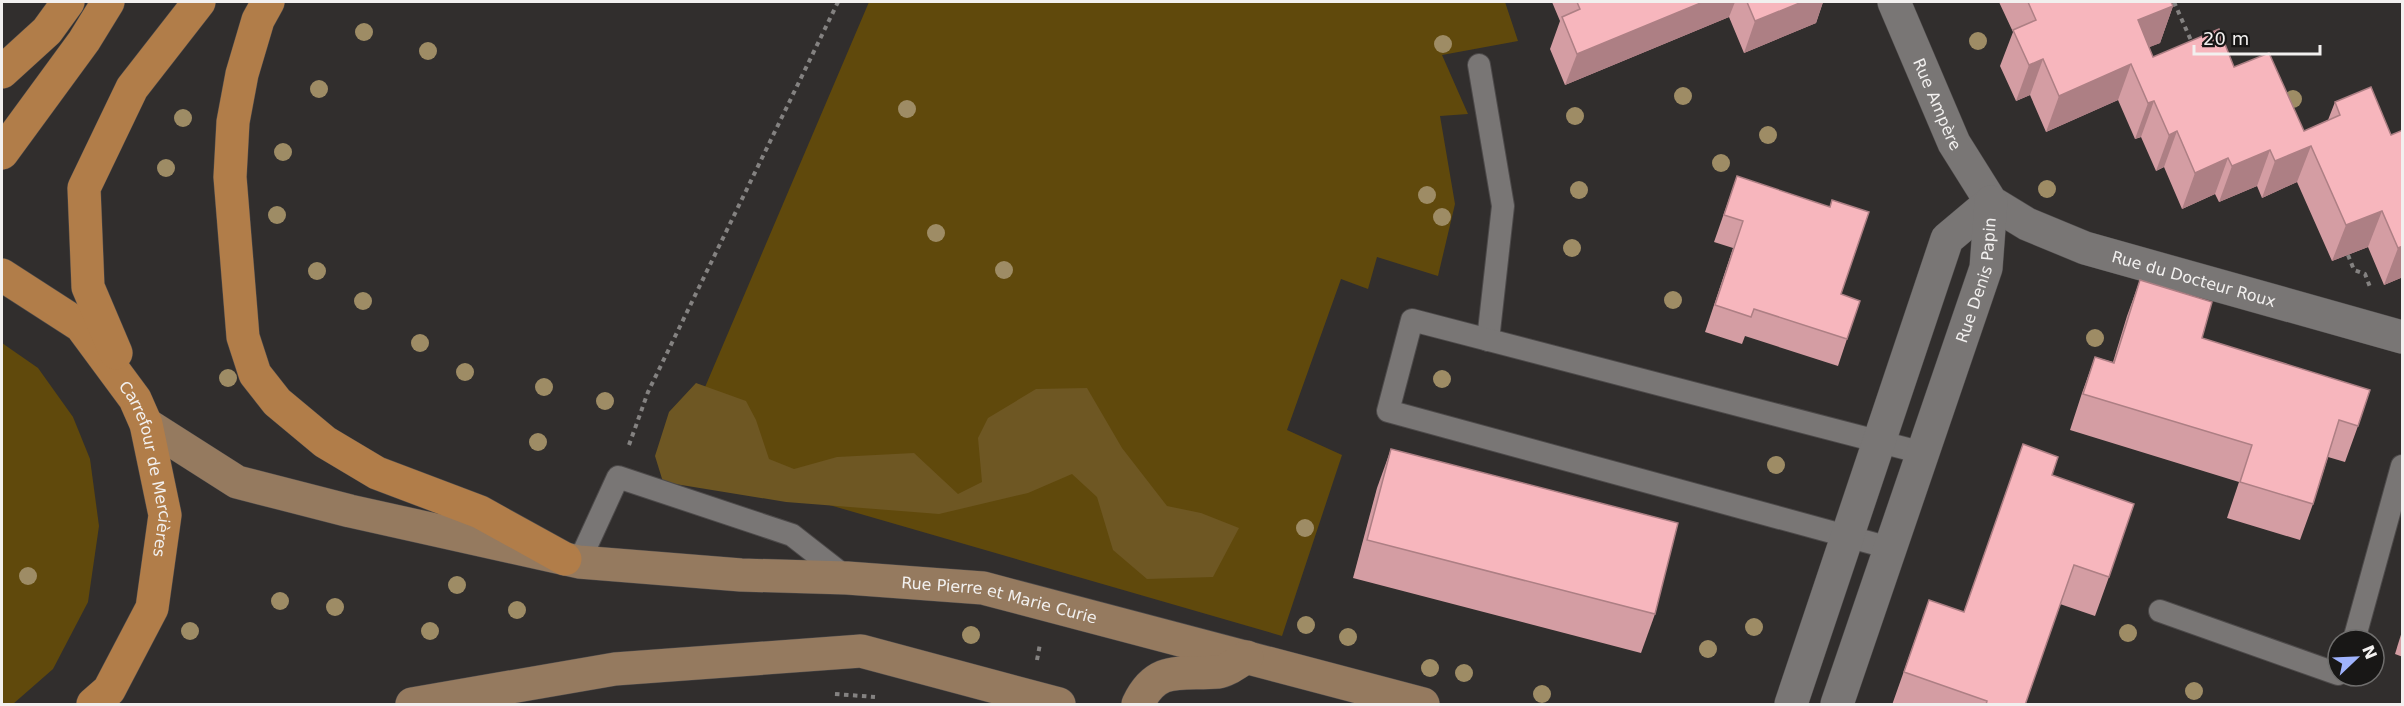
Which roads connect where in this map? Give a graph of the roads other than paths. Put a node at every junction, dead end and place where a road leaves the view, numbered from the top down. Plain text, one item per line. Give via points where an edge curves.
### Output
1 (68, 2) edge
2 (108, 2) edge
3 (199, 2) edge
4 (268, 2) edge
5 (1894, 2) edge
6 (1479, 65) dead end
7 (2, 72) edge
8 (2, 153) edge
9 (1992, 202) junction
10 (2, 275) edge
11 (2403, 337) edge
12 (1488, 340) junction
13 (140, 411) junction
14 (1879, 441) junction
15 (1923, 453) junction
16 (2403, 466) edge
17 (1848, 535) junction
18 (1890, 548) junction
19 (572, 561) junction
20 (847, 578) junction
21 (2160, 611) dead end
22 (2357, 628) edge
23 (1247, 657) junction
24 (2326, 670) edge
25 (1045, 700) edge
26 (93, 705) edge
27 (412, 705) edge
28 (1138, 705) edge
29 (1423, 705) edge
30 (1791, 705) edge
31 (1837, 705) edge

1 - 7 main road via 47,31
2 - 8 main road
3 - 13 main road via 132,88 84,188 88,287
4 - 19 main road via 258,20 242,74 233,122 230,177 243,338 255,374 277,402 325,442 377,473 480,512
5 - 9 street, Rue Ampère via 1954,143
6 - 12 lane via 1503,206
9 - 11 street, Rue du Docteur Roux via 2027,224 2085,248
9 - 14 street, Rue Denis Papin via 1947,239
9 - 15 street, Rue Denis Papin via 1986,268
10 - 13 main road, Carrefour de Mercières via 81,326
12 - 14 lane
12 - 17 lane via 1412,320 1388,411
13 - 19 main road, Rue Pierre et Marie Curie via 237,482
13 - 26 main road, Carrefour de Mercières via 165,516 152,608 109,690
14 - 15 lane
14 - 17 street, Rue Denis Papin
15 - 18 street, Rue Denis Papin
16 - 22 lane
17 - 18 lane
17 - 30 street, Rue Denis Papin
18 - 31 street, Rue Denis Papin
19 - 20 main road, Rue Pierre et Marie Curie via 741,575
19 - 20 lane via 618,477 792,535
20 - 23 main road, Rue Pierre et Marie Curie via 983,588
21 - 24 lane
23 - 28 main road via 1220,672 1172,673 1156,681
23 - 29 main road, Rue Pierre et Marie Curie
25 - 27 main road via 861,651 615,669

